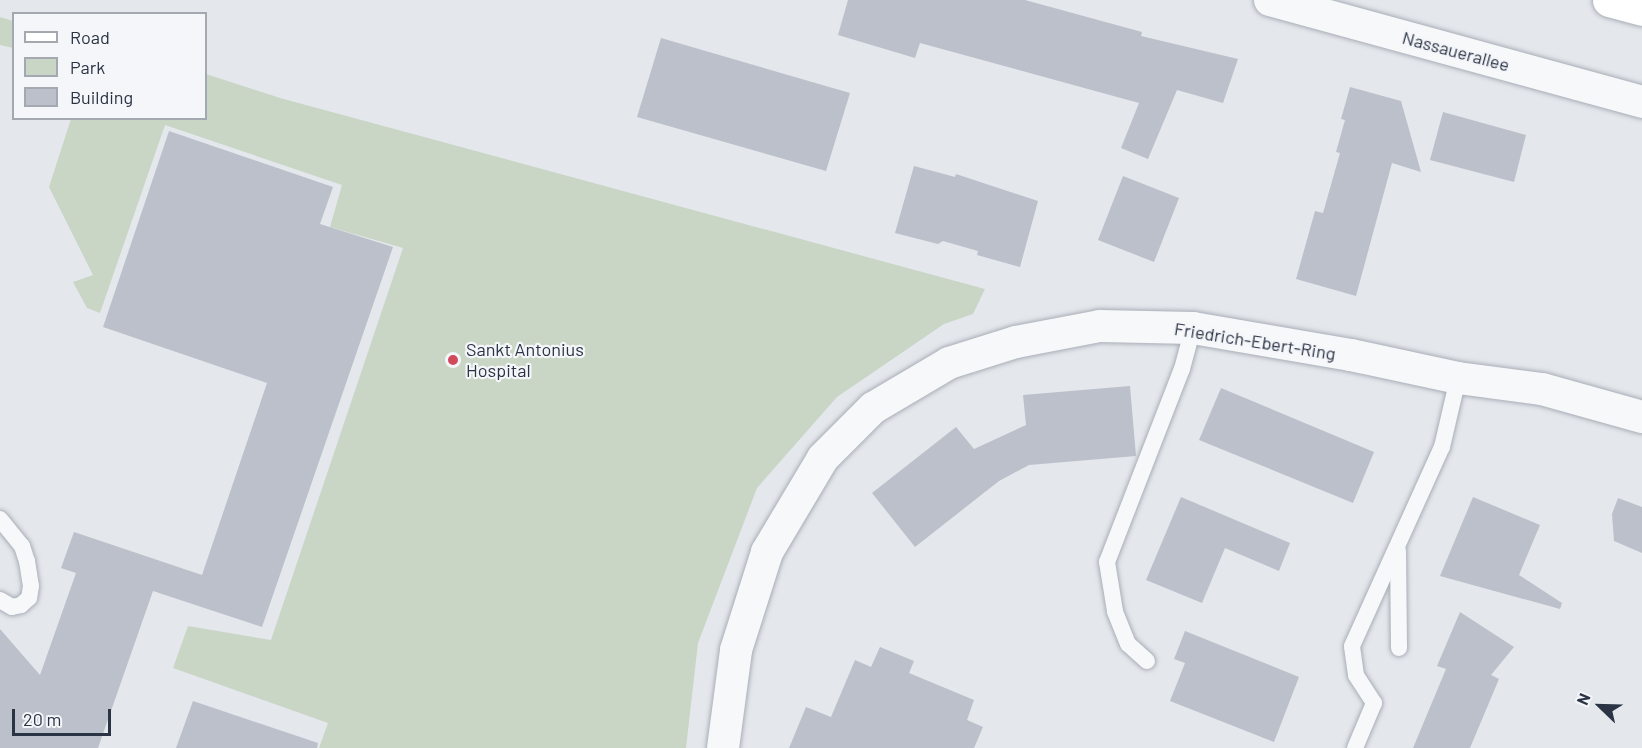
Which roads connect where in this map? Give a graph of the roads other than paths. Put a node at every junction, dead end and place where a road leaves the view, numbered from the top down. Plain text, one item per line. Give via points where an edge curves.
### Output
1 (1270, 0) edge
2 (1609, 0) edge
3 (1642, 9) edge
4 (1642, 102) edge
5 (1193, 328) junction
6 (1458, 378) junction
7 (1642, 417) edge
8 (0, 519) edge
9 (1398, 544) junction
10 (0, 600) edge
11 (1398, 648) dead end
12 (1148, 661) dead end
13 (723, 748) edge
14 (1355, 748) edge

1 - 4 street, Nassauerallee
2 - 3 main road
5 - 6 street, Friedrich-Ebert-Ring
5 - 12 lane via 1182,369 1107,562 1115,611 1128,644
5 - 13 street, Friedrich-Ebert-Ring via 1100,326 1016,342 949,363 873,408 823,458 767,552 736,650
6 - 7 street, Friedrich-Ebert-Ring via 1542,389
6 - 9 lane via 1442,447
8 - 10 lane via 22,546 31,586 21,605 12,607
9 - 11 lane
9 - 14 lane via 1352,646 1356,675 1374,703

